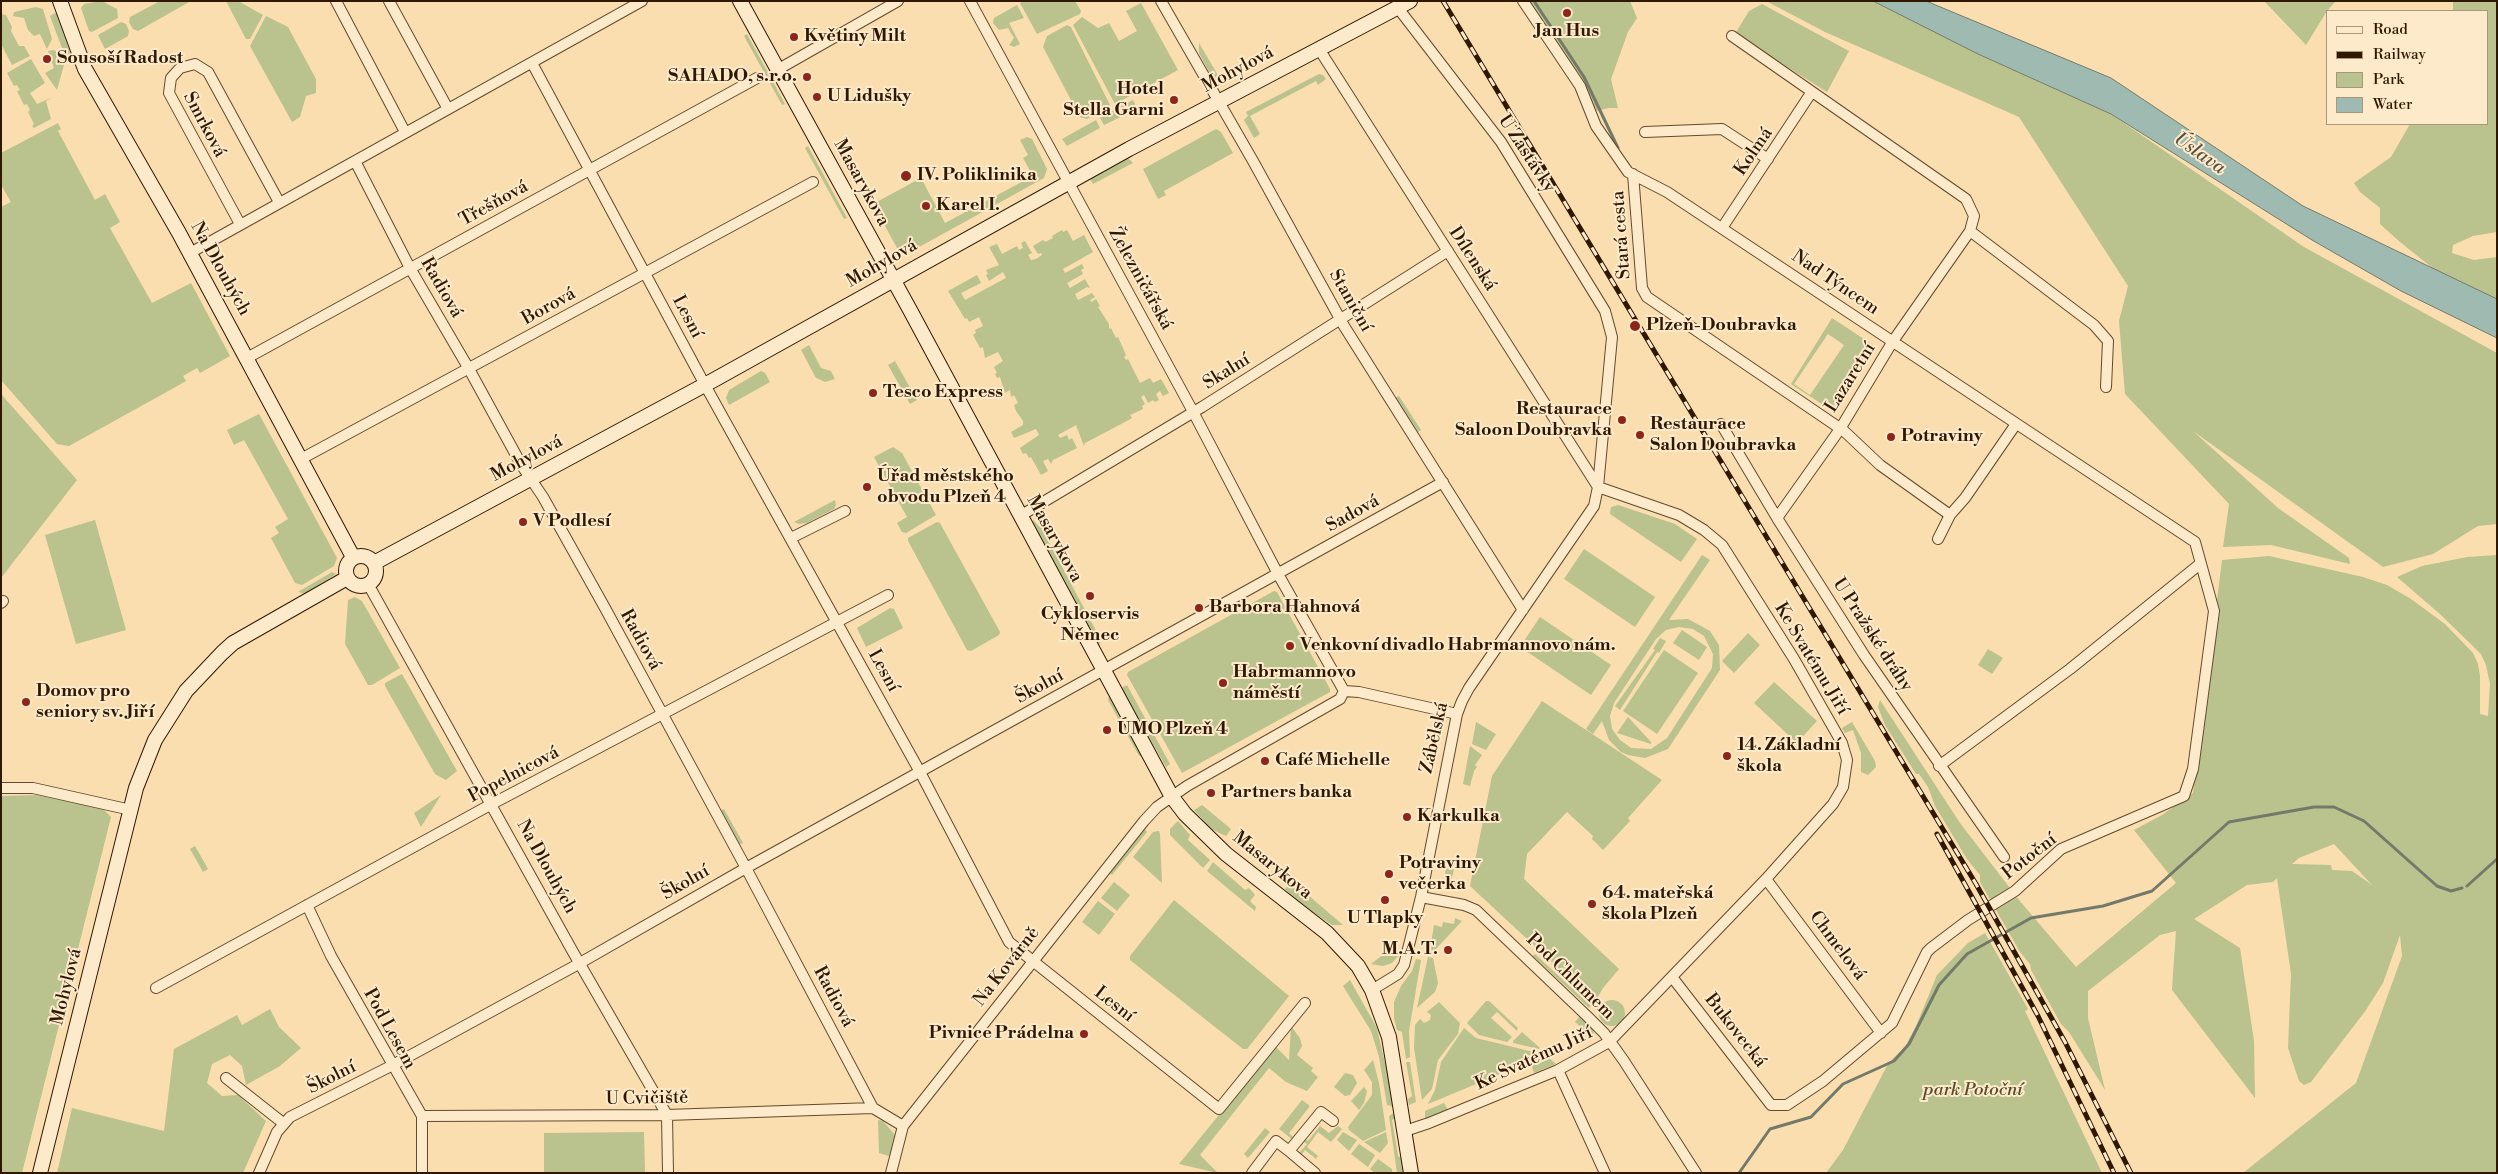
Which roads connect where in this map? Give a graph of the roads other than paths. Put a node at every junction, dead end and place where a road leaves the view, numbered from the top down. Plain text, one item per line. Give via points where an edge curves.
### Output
1 (60, 1) edge
2 (336, 1) edge
3 (389, 1) edge
4 (642, 1) edge
5 (740, 1) edge
6 (898, 1) edge
7 (970, 1) edge
8 (1161, 1) edge
9 (1523, 1) edge
10 (1404, 4) edge
11 (1732, 36) dead end
12 (1319, 49) junction
13 (532, 62) junction
14 (777, 70) junction
15 (757, 78) dead end
16 (1811, 94) junction
17 (1218, 102) junction
18 (448, 109) junction
19 (405, 132) junction
20 (1645, 132) dead end
21 (1768, 159) junction
22 (355, 161) junction
23 (589, 170) junction
24 (1633, 174) junction
25 (813, 182) dead end
26 (1069, 183) junction
27 (279, 202) junction
28 (240, 224) junction
29 (1722, 228) junction
30 (1970, 231) junction
31 (1448, 251) junction
32 (190, 253) junction
33 (410, 268) junction
34 (646, 273) junction
35 (893, 280) junction
36 (1340, 319) junction
37 (1612, 328) joint
38 (1893, 341) junction
39 (246, 358) junction
40 (469, 369) junction
41 (705, 385) junction
42 (2106, 387) dead end
43 (1194, 412) junction
44 (1721, 424) dead end
45 (2016, 424) junction
46 (1840, 429) junction
47 (301, 459) junction
48 (531, 478) junction
49 (1443, 482) junction
50 (1598, 487) junction
51 (845, 511) dead end
52 (1950, 515) junction
53 (1020, 516) junction
54 (1777, 518) junction
55 (791, 538) junction
56 (1938, 539) dead end
57 (352, 555) junction
58 (374, 564) junction
59 (2200, 564) junction
60 (1278, 574) junction
61 (347, 578) junction
62 (368, 584) junction
63 (888, 595) dead end
64 (1523, 610) junction
65 (836, 621) junction
66 (1104, 671) junction
67 (1344, 691) junction
68 (1457, 714) junction
69 (662, 715) junction
70 (1939, 766) junction
71 (920, 772) junction
72 (1, 788) edge
73 (1172, 797) junction
74 (490, 805) junction
75 (130, 810) junction
76 (2004, 857) dead end
77 (746, 868) junction
78 (1766, 879) junction
79 (1421, 898) junction
80 (307, 905) junction
81 (1031, 962) junction
82 (579, 963) junction
83 (1672, 977) junction
84 (156, 988) dead end
85 (1372, 990) junction
86 (1305, 1003) dead end
87 (1881, 1034) junction
88 (1609, 1042) junction
89 (391, 1066) junction
90 (1558, 1070) junction
91 (226, 1078) dead end
92 (1771, 1104) joint
93 (873, 1108) junction
94 (667, 1115) junction
95 (422, 1116) junction
96 (1333, 1121) dead end
97 (283, 1123) junction
98 (903, 1126) junction
99 (1405, 1131) junction
100 (1289, 1151) junction
101 (40, 1173) edge
102 (258, 1173) edge
103 (422, 1173) edge
104 (668, 1173) edge
105 (891, 1173) edge
106 (1252, 1173) edge
107 (1316, 1173) edge
108 (1412, 1173) edge
109 (1605, 1173) edge
110 (1696, 1173) edge

1 - 32 street, Na Dlouhých via 85,69
2 - 19 street
3 - 18 street
4 - 13 street
5 - 14 street, Masarykova
6 - 14 street
7 - 26 street, Železničářská
8 - 17 street, Staniční
9 - 24 street, Stará cesta via 1580,86 1596,126 1628,172
10 - 12 street, Mohylová
10 - 37 street, U Zastávky via 1502,142 1605,311
11 - 16 street
12 - 17 street, Mohylová
12 - 31 street, Dílenská
13 - 18 street
13 - 23 street, Lesní
14 - 35 street, Masarykova
15 - 23 street, Třešňová
16 - 21 street, Kolmá
16 - 30 street via 1966,199 1974,216
17 - 26 street, Mohylová
17 - 36 street, Staniční
18 - 19 street
19 - 22 street
20 - 21 street via 1722,129
21 - 29 street, Kolmá
22 - 27 street
22 - 33 street, Radiová
23 - 33 street, Třešňová
23 - 34 street, Lesní
24 - 29 street, Nad Týncem
24 - 46 street, Stará cesta via 1642,288 1647,297
25 - 34 street, Borová
26 - 35 street, Mohylová
26 - 43 street, Železničářská
27 - 28 street
27 - 28 street, Smrková via 208,72 195,64 180,68 171,78 169,93
28 - 32 street
29 - 38 street, Nad Týncem
30 - 38 street, Lazaretní
30 - 42 street via 2094,325 2108,341
31 - 36 street, Skalní
31 - 50 street, Dílenská
32 - 39 street, Na Dlouhých
33 - 39 street, Třešňová
33 - 40 street, Radiová
34 - 40 street, Borová
34 - 41 street, Lesní
35 - 41 street, Mohylová
35 - 53 street, Masarykova
36 - 43 street, Skalní
36 - 49 street, Staniční
37 - 50 street, Zábělská
38 - 45 street, Nad Týncem
38 - 46 street, Lazaretní
39 - 47 street, Na Dlouhých
40 - 47 street, Borová
40 - 48 street, Radiová
41 - 48 street, Mohylová
41 - 55 street, Lesní
43 - 53 street, Skalní
43 - 60 street, Železničářská
44 - 54 street, U Pražské dráhy
45 - 52 street
45 - 59 street, Nad Týncem via 2194,542
46 - 52 street, Stará cesta via 1880,465
46 - 54 street, Lazaretní
47 - 57 street, Na Dlouhých
48 - 58 street, Mohylová
48 - 69 street, Radiová
49 - 60 street, Sadová
49 - 64 street, Staniční
50 - 64 street, Zábělská via 1594,506
50 - 78 street, Ke Svatému Jiří via 1679,514 1722,545 1842,743 1847,760 1843,788 1833,804
51 - 55 street
52 - 56 street
53 - 66 street, Masarykova
54 - 70 street, U Pražské dráhy
55 - 65 street, Lesní
57 - 58 street via 364,556
57 - 61 street via 347,565
58 - 62 street via 376,576
59 - 70 street via 2070,668
59 - 87 street, Potoční via 2214,611 2193,769 2184,796 2061,849 2015,890 1968,920 1927,952 1892,1023
60 - 66 street
60 - 67 street
61 - 62 street via 355,585
61 - 75 street, Mohylová via 233,643 197,677 169,714 155,740
62 - 74 street, Na Dlouhých
63 - 65 street, Popelnicová
64 - 68 street, Zábělská via 1469,688
65 - 69 street, Popelnicová
65 - 71 street, Lesní
66 - 71 street, Školní
66 - 73 street, Masarykova
67 - 68 street
67 - 73 street via 1340,700
68 - 79 street, Zábělská
69 - 74 street, Popelnicová
69 - 77 street, Radiová
70 - 76 street, U Pražské dráhy
71 - 77 street, Školní
71 - 81 street, Lesní via 1009,942
72 - 75 street via 33,788
73 - 81 street, Na Kovárně via 1144,821
73 - 85 street, Masarykova via 1226,854 1327,933 1358,966
74 - 80 street, Popelnicová
74 - 82 street, Na Dlouhých
75 - 101 street, Mohylová
77 - 82 street, Školní
77 - 93 street, Radiová
78 - 83 street, Ke Svatému Jiří
78 - 87 street, Chmelová
79 - 85 street, Zábělská via 1404,965 1398,974
79 - 88 street, Pod Chlumem via 1476,910 1587,1016
80 - 84 street, Popelnicová
80 - 89 street, Pod Lesem via 330,956
81 - 86 street, Lesní via 1219,1109
81 - 98 street, Na Kovárně
82 - 89 street, Školní
82 - 94 street, Na Dlouhých
83 - 88 street, Ke Svatému Jiří
83 - 92 street, Bukovecká
85 - 99 street via 1389,1037
87 - 92 street, Potoční via 1787,1105
88 - 90 street, Ke Svatému Jiří
88 - 110 street, Pod Chlumem
89 - 95 street, Pod Lesem
89 - 97 street, Školní
90 - 99 street, Ke Svatému Jiří
90 - 109 street
91 - 97 street
93 - 94 street, U Cvičiště
93 - 98 street
94 - 95 street, U Cvičiště
94 - 104 street, Na Dlouhých
95 - 103 street
96 - 100 street via 1321,1112
97 - 102 street, Školní
98 - 105 street, Na Kovárně
99 - 108 street
100 - 106 street via 1276,1141
100 - 107 street

